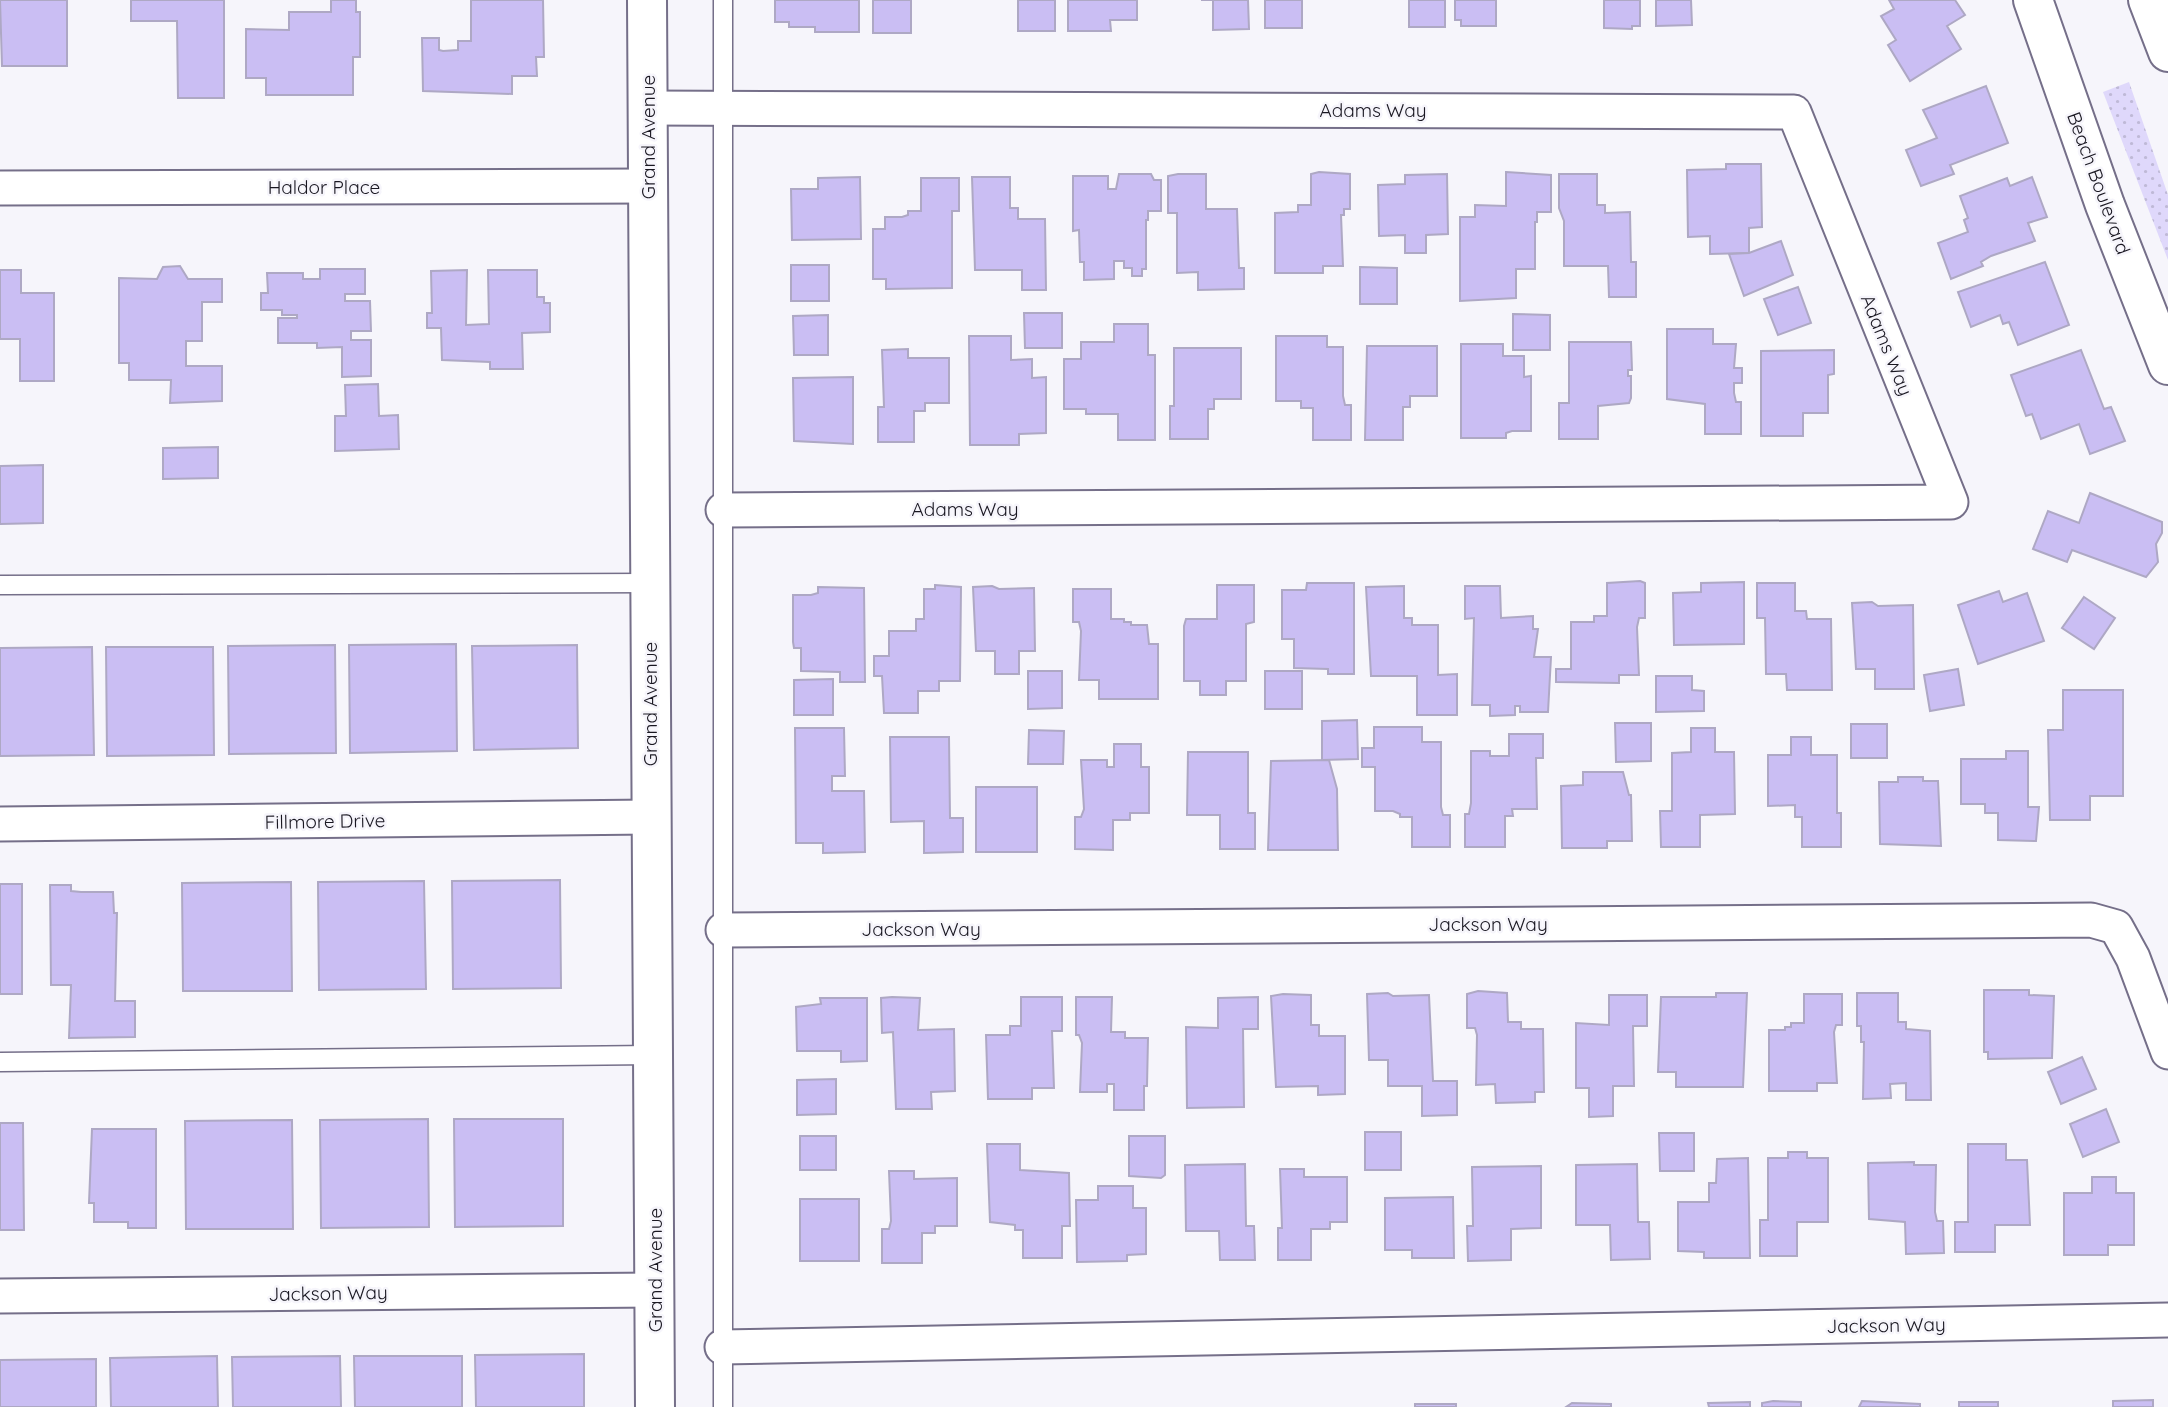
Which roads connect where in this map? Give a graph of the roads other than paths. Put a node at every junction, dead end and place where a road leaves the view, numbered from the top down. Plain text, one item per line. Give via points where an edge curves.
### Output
1 (647, 0) edge
2 (723, 0) edge
3 (2034, 0) edge
4 (2148, 0) edge
5 (2168, 52) edge
6 (648, 108) junction
7 (723, 108) junction
8 (648, 186) junction
9 (0, 188) edge
10 (2168, 365) edge
11 (723, 510) junction
12 (650, 583) junction
13 (0, 585) edge
14 (650, 817) junction
15 (0, 824) edge
16 (723, 930) junction
17 (2168, 1052) edge
18 (653, 1055) junction
19 (0, 1062) edge
20 (656, 1290) junction
21 (0, 1296) edge
22 (2168, 1320) edge
23 (722, 1347) junction
24 (655, 1407) edge
25 (723, 1407) edge

1 - 6 street, Grand Avenue
2 - 7 lane
3 - 10 street, Beach Boulevard via 2105,205
4 - 5 street
6 - 7 street, Adams Way
6 - 8 street, Grand Avenue
7 - 11 lane
7 - 11 street, Adams Way via 1794,112 1951,502
8 - 9 street, Haldor Place
8 - 12 street, Grand Avenue
11 - 16 lane
12 - 13 lane
12 - 14 street, Grand Avenue
14 - 15 street, Fillmore Drive
14 - 18 street, Grand Avenue
16 - 17 street, Jackson Way via 2091,920 2116,927 2133,958
16 - 23 lane
18 - 19 lane
18 - 20 street, Grand Avenue
20 - 21 street, Jackson Way
20 - 24 street, Grand Avenue
22 - 23 street, Jackson Way
23 - 25 lane

